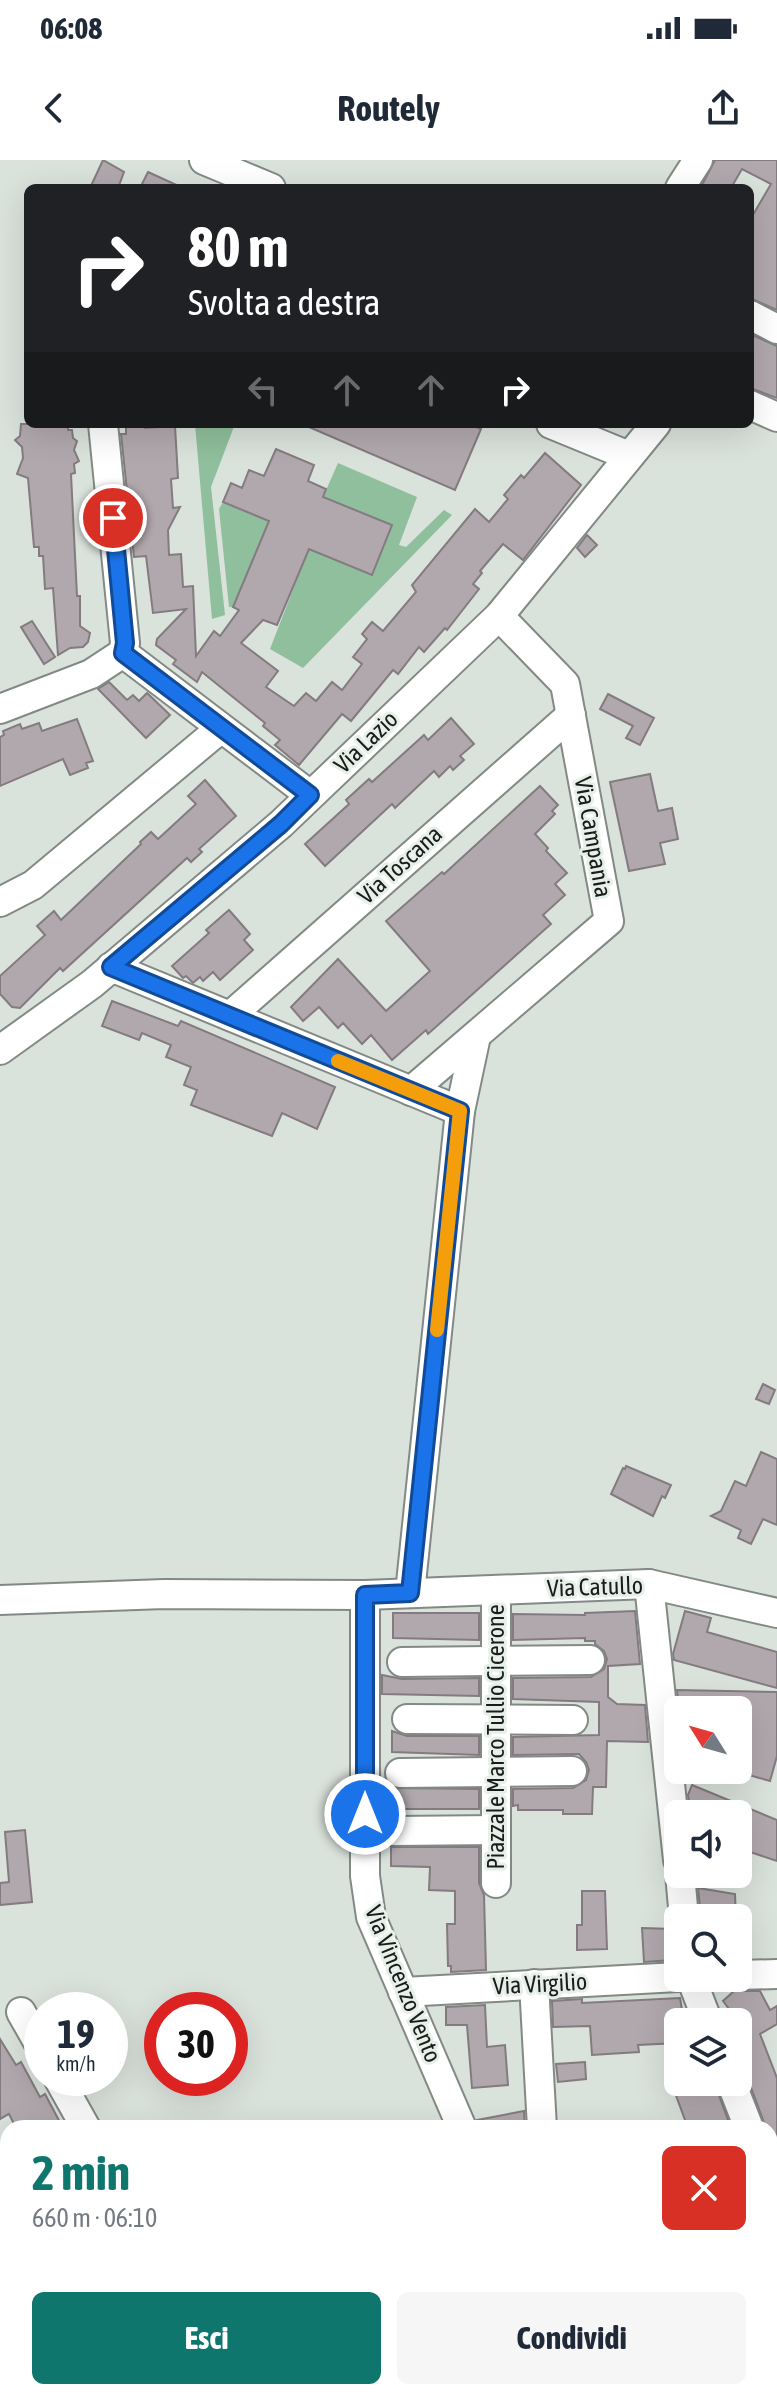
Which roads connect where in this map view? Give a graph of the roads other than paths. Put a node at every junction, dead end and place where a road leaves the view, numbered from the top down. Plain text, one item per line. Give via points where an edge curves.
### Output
1 (204, 160) edge
2 (698, 160) edge
3 (261, 184) edge
4 (683, 184) edge
5 (754, 317) edge
6 (777, 329) edge
7 (754, 407) edge
8 (777, 417) edge
9 (103, 428) edge
10 (561, 428) edge
11 (653, 428) edge
12 (629, 456) junction
13 (499, 616) junction
14 (123, 653) junction
15 (0, 709) edge
16 (571, 715) junction
17 (220, 729) junction
18 (310, 795) junction
19 (0, 902) edge
20 (111, 967) junction
21 (230, 1016) junction
22 (476, 1036) junction
23 (2, 1047) edge
24 (411, 1091) junction
25 (460, 1111) junction
26 (649, 1584) junction
27 (496, 1590) junction
28 (410, 1593) junction
29 (365, 1595) junction
30 (0, 1600) edge
31 (774, 1605) edge
32 (590, 1660) dead end
33 (402, 1662) dead end
34 (497, 1662) junction
35 (407, 1719) dead end
36 (497, 1720) junction
37 (573, 1720) dead end
38 (572, 1771) dead end
39 (496, 1772) junction
40 (400, 1773) dead end
41 (672, 1800) edge
42 (496, 1830) junction
43 (394, 1831) dead end
44 (496, 1883) dead end
45 (777, 1974) edge
46 (752, 1975) edge
47 (664, 1978) edge
48 (534, 1984) junction
49 (403, 1992) junction
50 (21, 2012) dead end
51 (24, 2017) edge
52 (68, 2096) edge
53 (736, 2096) edge
54 (82, 2120) edge
55 (459, 2120) edge
56 (542, 2120) edge
57 (746, 2120) edge

1 - 3 street
2 - 4 street
5 - 6 street
7 - 8 street
9 - 14 street
10 - 12 street
11 - 12 street, Via Lazio
12 - 13 street, Via Lazio
13 - 16 street, Via Campania via 565,684
13 - 18 street, Via Lazio
14 - 15 street via 91,674
14 - 17 street
16 - 21 street, Via Toscana
16 - 22 street, Via Campania via 609,921
17 - 18 street
17 - 19 street via 33,885
18 - 20 street, Via Lazio
20 - 21 street
20 - 23 street, Via Lazio
21 - 24 street
22 - 24 street, Via Campania
22 - 25 street
24 - 25 street
25 - 28 street
26 - 27 street, Via Catullo
26 - 31 street, Via Catullo
26 - 41 street
27 - 28 street, Via Catullo
27 - 34 street, Piazzale Marco Tullio Cicerone
28 - 29 street, Via Catullo
29 - 30 street, Via Catullo
29 - 49 street, Via Vincenzo Vento via 365,1876 371,1917
32 - 34 street
33 - 34 street
34 - 36 street, Piazzale Marco Tullio Cicerone
35 - 36 street
36 - 37 street
36 - 39 street, Piazzale Marco Tullio Cicerone
38 - 39 street
39 - 40 street
39 - 42 street, Piazzale Marco Tullio Cicerone
42 - 43 street
42 - 44 street, Piazzale Marco Tullio Cicerone
45 - 46 street
47 - 48 street, Via Virgilio
48 - 49 street, Via Virgilio
48 - 56 street
49 - 55 street, Via Vincenzo Vento
50 - 51 street
52 - 54 street
53 - 57 street

